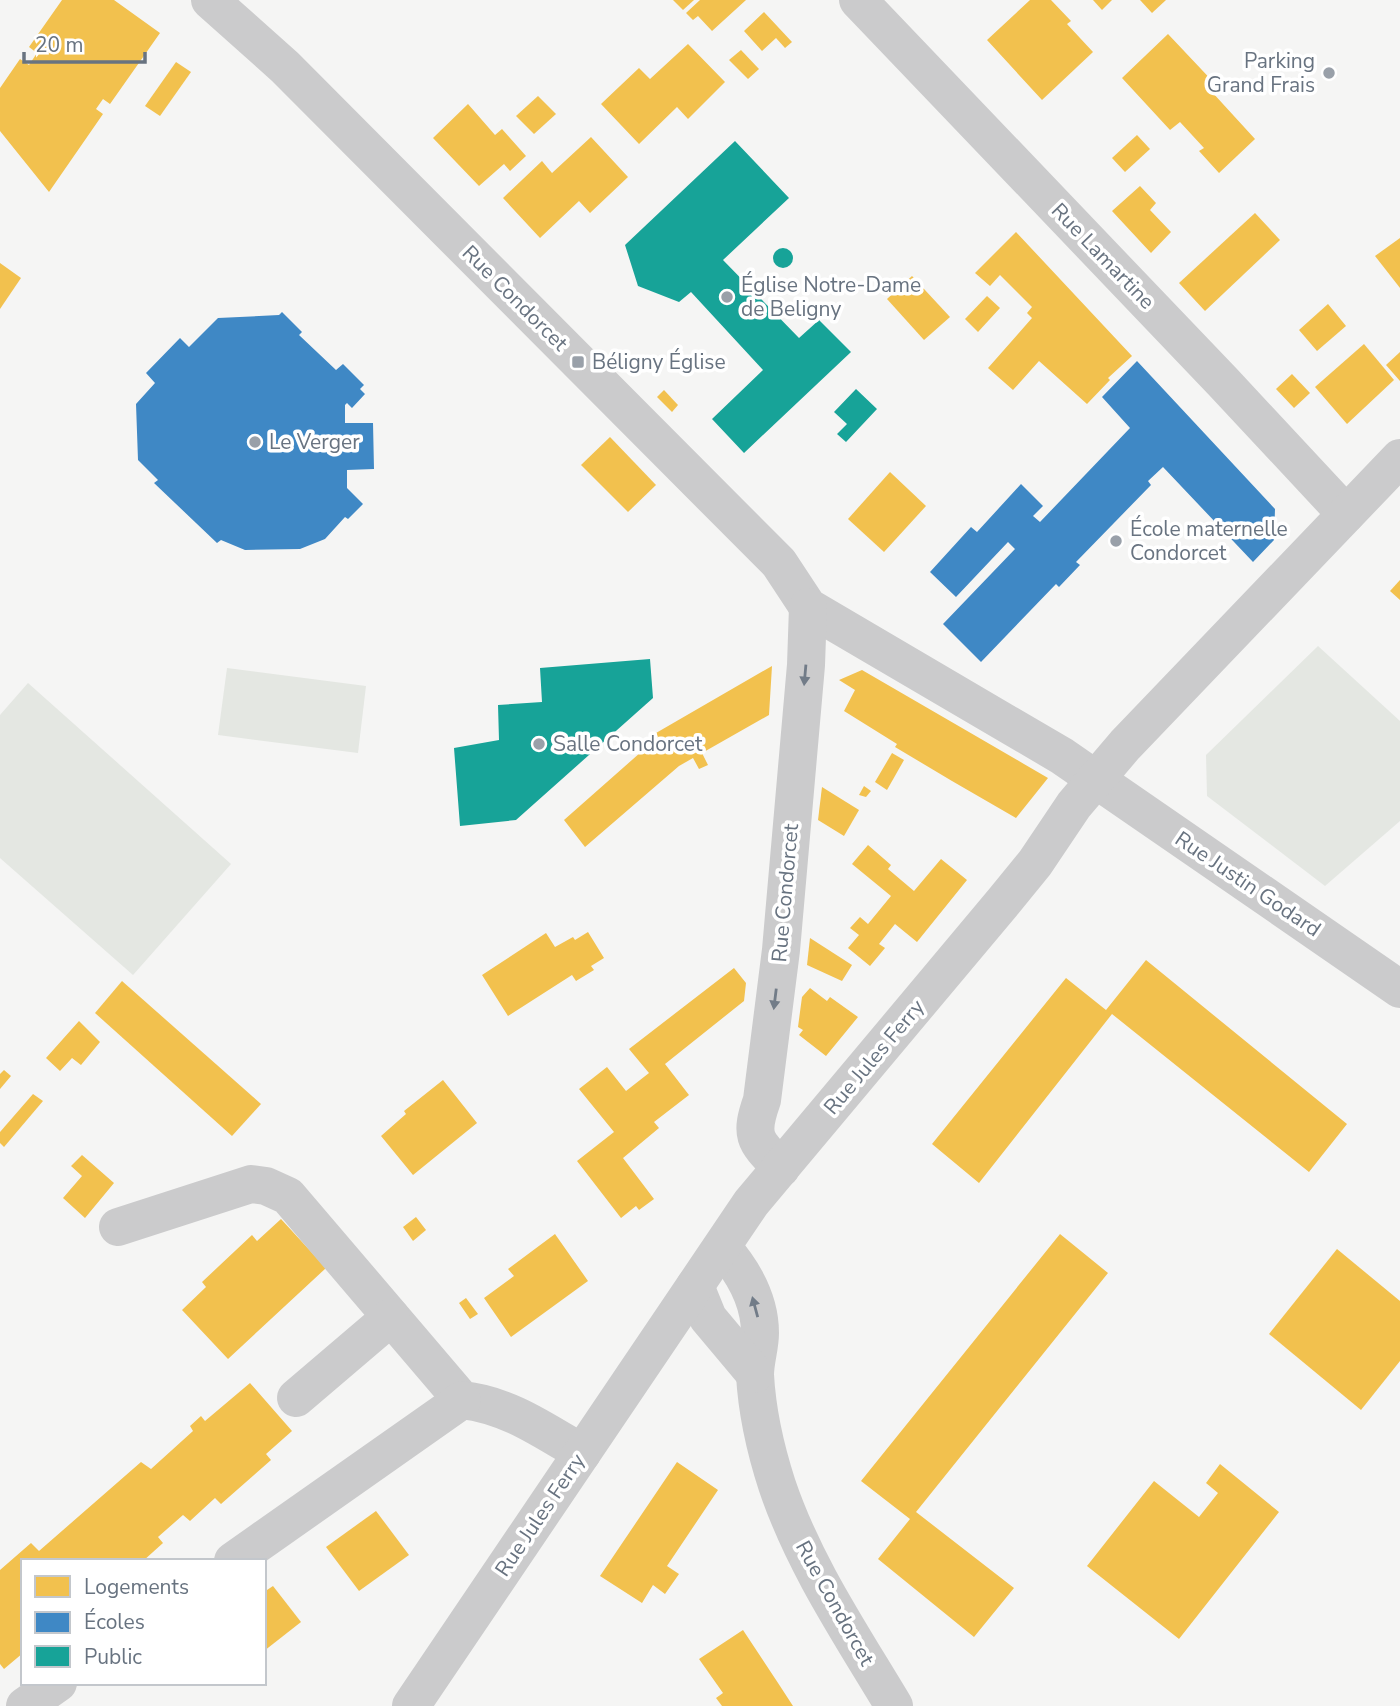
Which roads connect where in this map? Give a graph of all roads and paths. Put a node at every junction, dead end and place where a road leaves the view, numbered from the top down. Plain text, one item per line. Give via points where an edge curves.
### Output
1 (209, 0) edge
2 (858, 0) edge
3 (1400, 458) edge
4 (1346, 514) junction
5 (808, 607) junction
6 (1096, 779) junction
7 (1400, 989) edge
8 (781, 1168) junction
9 (118, 1227) dead end
10 (722, 1247) junction
11 (695, 1286) junction
12 (391, 1317) junction
13 (755, 1374) junction
14 (296, 1398) dead end
15 (463, 1400) junction
16 (582, 1453) junction
17 (236, 1559) edge
18 (55, 1685) edge
19 (25, 1706) edge
20 (411, 1706) edge
21 (894, 1706) edge

1 - 5 street, Rue Condorcet via 285,67 779,563
2 - 4 street, Rue Lamartine
3 - 4 street, Rue Jules Ferry
4 - 6 street, Rue Jules Ferry
5 - 6 street, Rue Condorcet
5 -> 8 street, Rue Condorcet via 781,950 762,1100 754,1122 754,1133 764,1151
6 - 7 street, Rue Justin Godard
6 - 8 street, Rue Jules Ferry via 1035,863
8 - 10 street, Rue Jules Ferry
9 - 12 street via 251,1184 266,1186 288,1196
10 - 11 street, Rue Jules Ferry
13 -> 10 street, Rue Condorcet via 758,1312 748,1283
11 - 13 street via 708,1318
11 - 16 street, Rue Jules Ferry
12 - 14 street
12 - 15 street
13 - 21 street, Rue Condorcet via 764,1436 802,1549
15 - 16 street via 516,1413
15 - 17 street
16 - 20 street, Rue Jules Ferry
18 - 19 street

